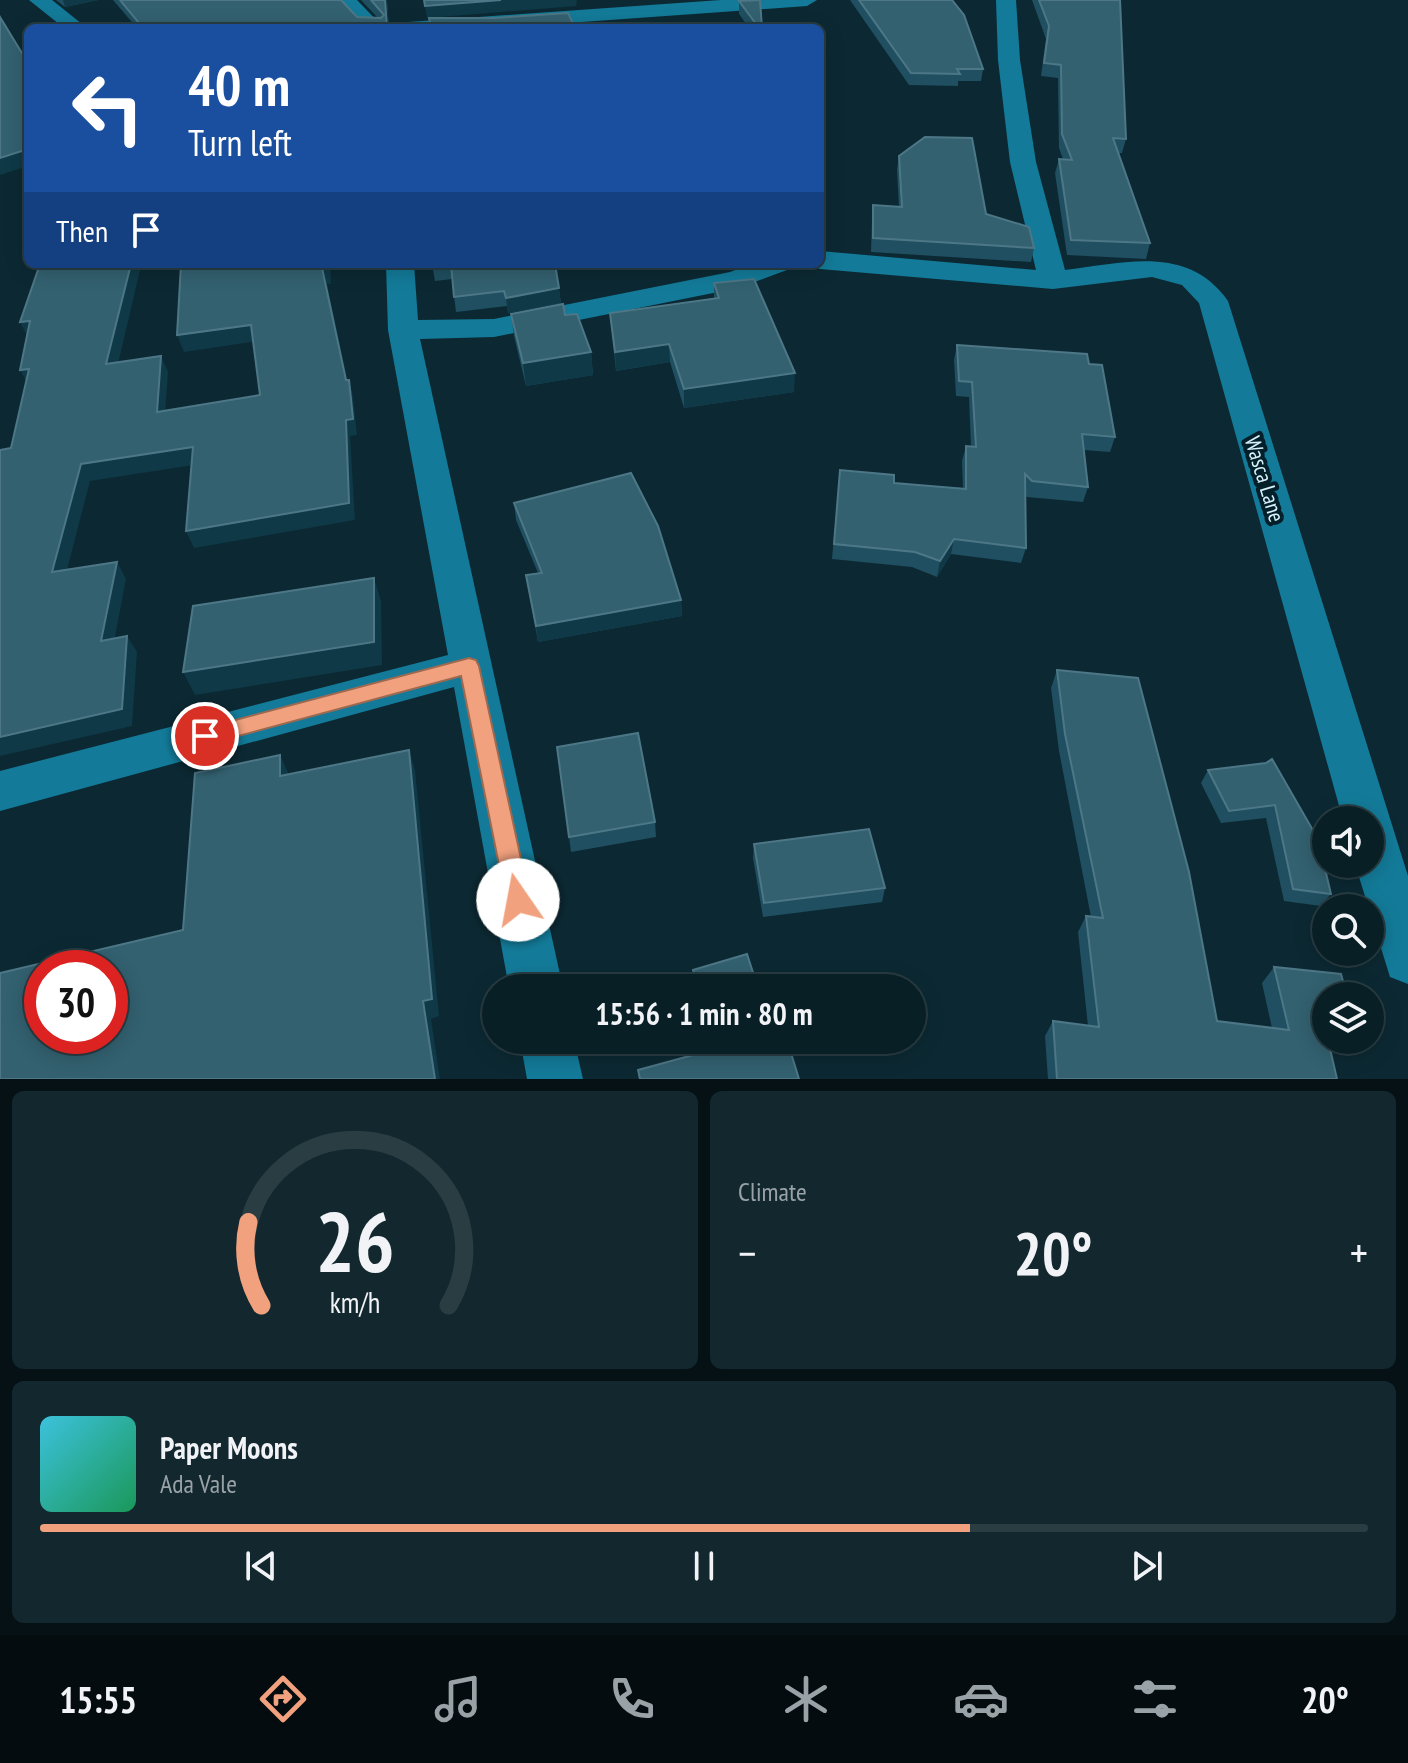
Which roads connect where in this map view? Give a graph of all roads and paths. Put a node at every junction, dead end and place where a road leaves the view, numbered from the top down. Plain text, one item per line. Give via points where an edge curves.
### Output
1 (39, 0) edge
2 (346, 0) edge
3 (807, 0) edge
4 (1006, 0) edge
5 (636, 20) edge
6 (72, 24) edge
7 (370, 24) edge
8 (522, 24) edge
9 (824, 260) edge
10 (400, 268) edge
11 (763, 268) edge
12 (1053, 280) junction
13 (403, 330) junction
14 (469, 666) junction
15 (0, 791) edge
16 (1363, 806) edge
17 (1384, 878) edge
18 (1408, 959) edge
19 (533, 974) edge
20 (550, 1054) edge
21 (555, 1079) edge

1 - 6 street
2 - 7 street
3 - 5 street
4 - 12 street via 1023,162
5 - 8 street
9 - 12 street, Wasca Lane
10 - 13 street
11 - 13 street via 738,279 494,328
12 - 16 street, Wasca Lane via 1153,268 1192,279 1213,301
13 - 14 street
14 - 15 street
14 - 19 street
17 - 18 street
20 - 21 street

